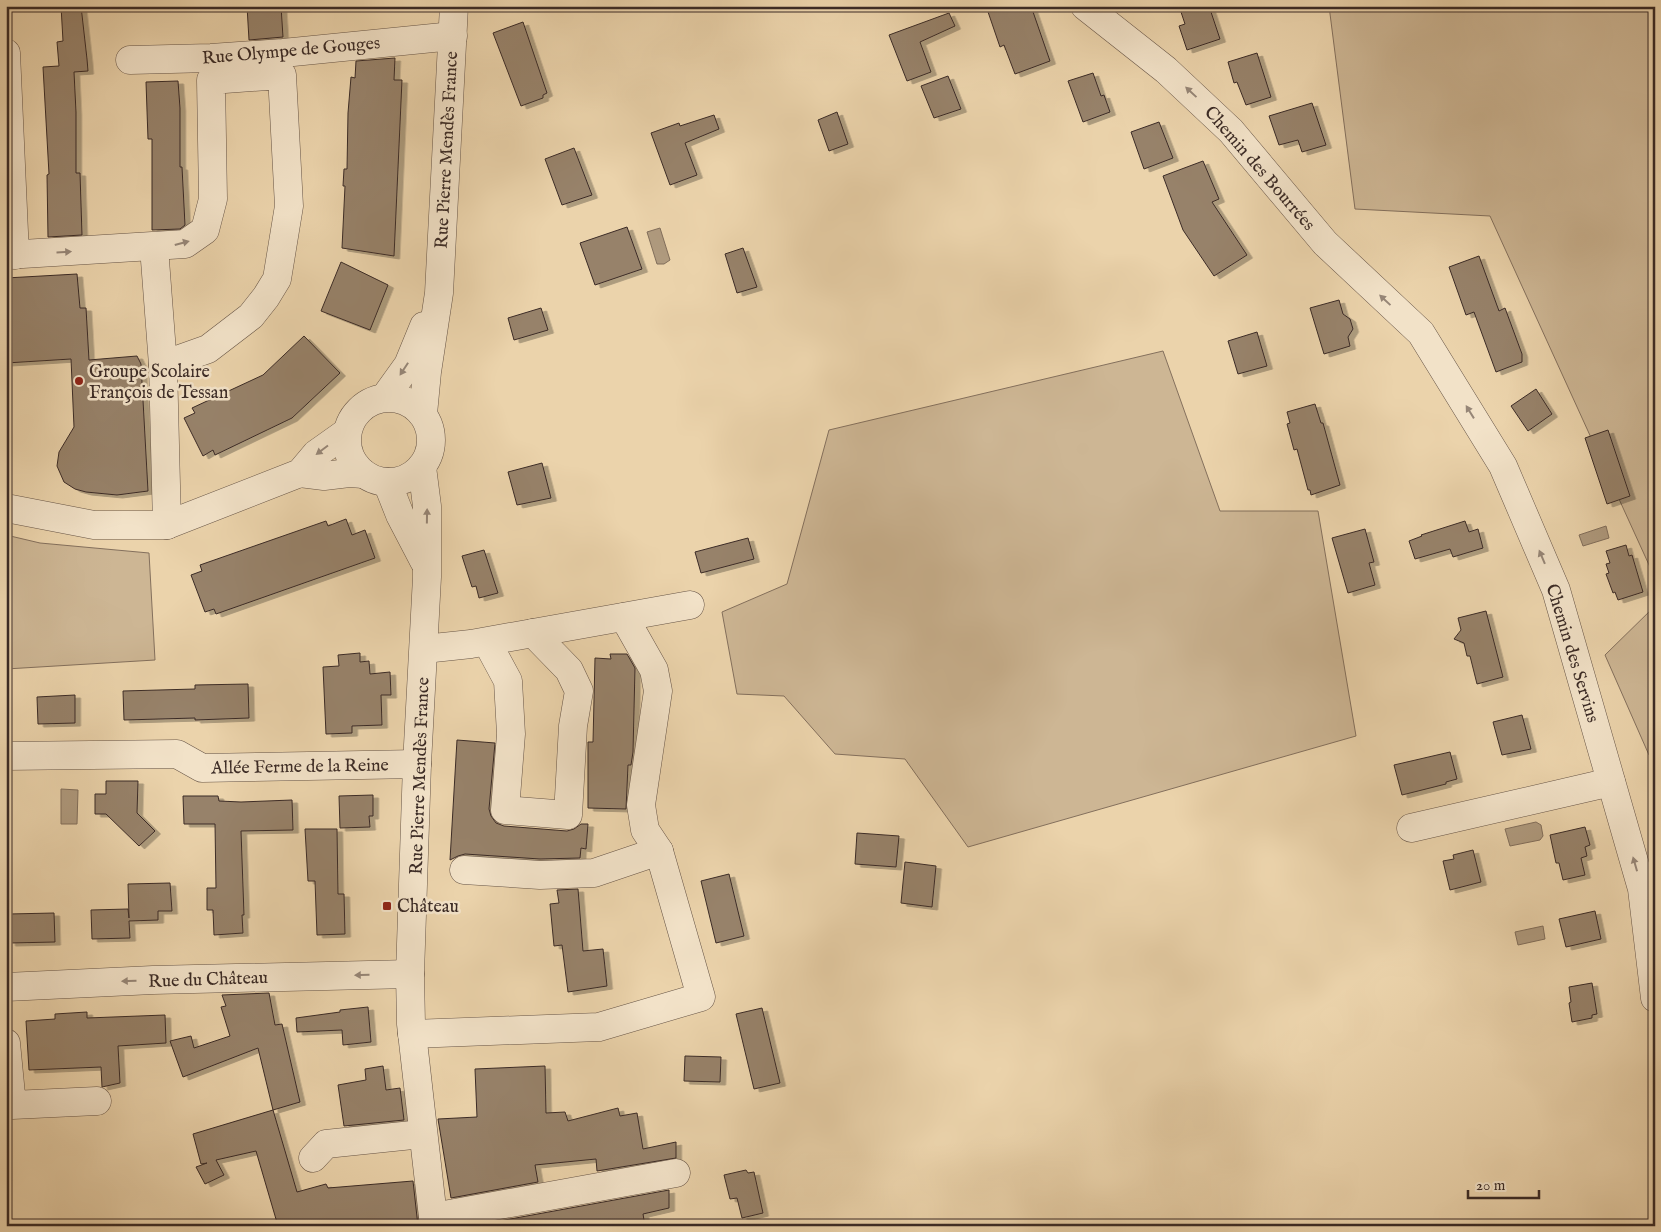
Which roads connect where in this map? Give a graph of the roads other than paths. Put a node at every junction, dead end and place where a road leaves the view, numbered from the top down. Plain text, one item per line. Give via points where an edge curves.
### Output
1 (454, 6) edge
2 (1094, 8) edge
3 (452, 36) junction
4 (6, 53) edge
5 (130, 60) dead end
6 (154, 247) junction
7 (11, 255) edge
8 (439, 293) junction
9 (1421, 333) joint
10 (163, 365) junction
11 (385, 397) junction
12 (423, 414) junction
13 (347, 432) junction
14 (422, 467) junction
15 (300, 473) junction
16 (376, 478) junction
17 (6, 508) edge
18 (167, 525) junction
19 (426, 565) junction
20 (690, 605) dead end
21 (624, 617) junction
22 (533, 633) junction
23 (487, 642) junction
24 (424, 649) junction
25 (6, 756) edge
26 (417, 764) junction
27 (1611, 782) junction
28 (1411, 828) dead end
29 (659, 851) junction
30 (464, 870) dead end
31 (410, 974) junction
32 (6, 986) edge
33 (1655, 998) edge
34 (412, 1034) junction
35 (6, 1043) edge
36 (97, 1102) dead end
37 (9, 1106) edge
38 (422, 1134) junction
39 (314, 1158) dead end
40 (676, 1173) dead end
41 (433, 1221) edge

1 - 3 street, Rue Pierre Mendès France
9 -> 2 street, Chemin des Bourrées via 1325,243 1231,130
3 - 5 street, Rue Olympe de Gouges via 282,53
3 - 8 street, Rue Pierre Mendès France
4 - 7 street
7 -> 6 street
6 - 10 street
6 -> 10 street, Rue Olympe de Gouges via 185,244 205,230 213,199 211,80 282,75 289,206 277,279 251,316 208,349
8 -> 11 street, Rue Pierre Mendès France via 408,365
8 - 12 street, Rue Pierre Mendès France
27 -> 9 street, Chemin des Servins via 1552,581 1503,466
10 - 18 street
11 - 12 street via 406,400
11 - 13 street via 364,405 356,412
12 - 14 street via 430,427 432,441
13 -> 15 street via 316,454
13 - 16 street via 347,444 356,466
14 - 16 street via 400,481
19 -> 14 street, Rue Pierre Mendès France via 427,506
15 - 16 street via 324,476 349,473
15 - 18 street
16 - 19 street, Rue Pierre Mendès France
17 - 18 street via 94,525
19 - 24 street, Rue Pierre Mendès France
20 - 21 street
21 - 22 street
21 - 29 street via 654,670 658,691 641,805 645,830
22 - 23 street
22 - 23 street via 569,670 579,691 573,726 568,815 505,810 511,734 508,681
23 - 24 street
24 - 26 street, Rue Pierre Mendès France
25 - 26 street, Allée Ferme de la Reine via 177,754 202,768
26 - 31 street, Rue Pierre Mendès France
27 - 28 street
33 -> 27 street, Chemin des Servins via 1642,889
29 - 30 street via 594,872 540,875
29 - 34 street via 701,997 599,1027
31 -> 32 street, Rue du Château
31 - 34 street, Rue Pierre Mendès France
34 - 38 street, Rue Pierre Mendès France
35 - 37 street
36 - 37 street
38 - 39 street via 326,1144
38 - 41 street, Rue Pierre Mendès France
40 - 41 street

